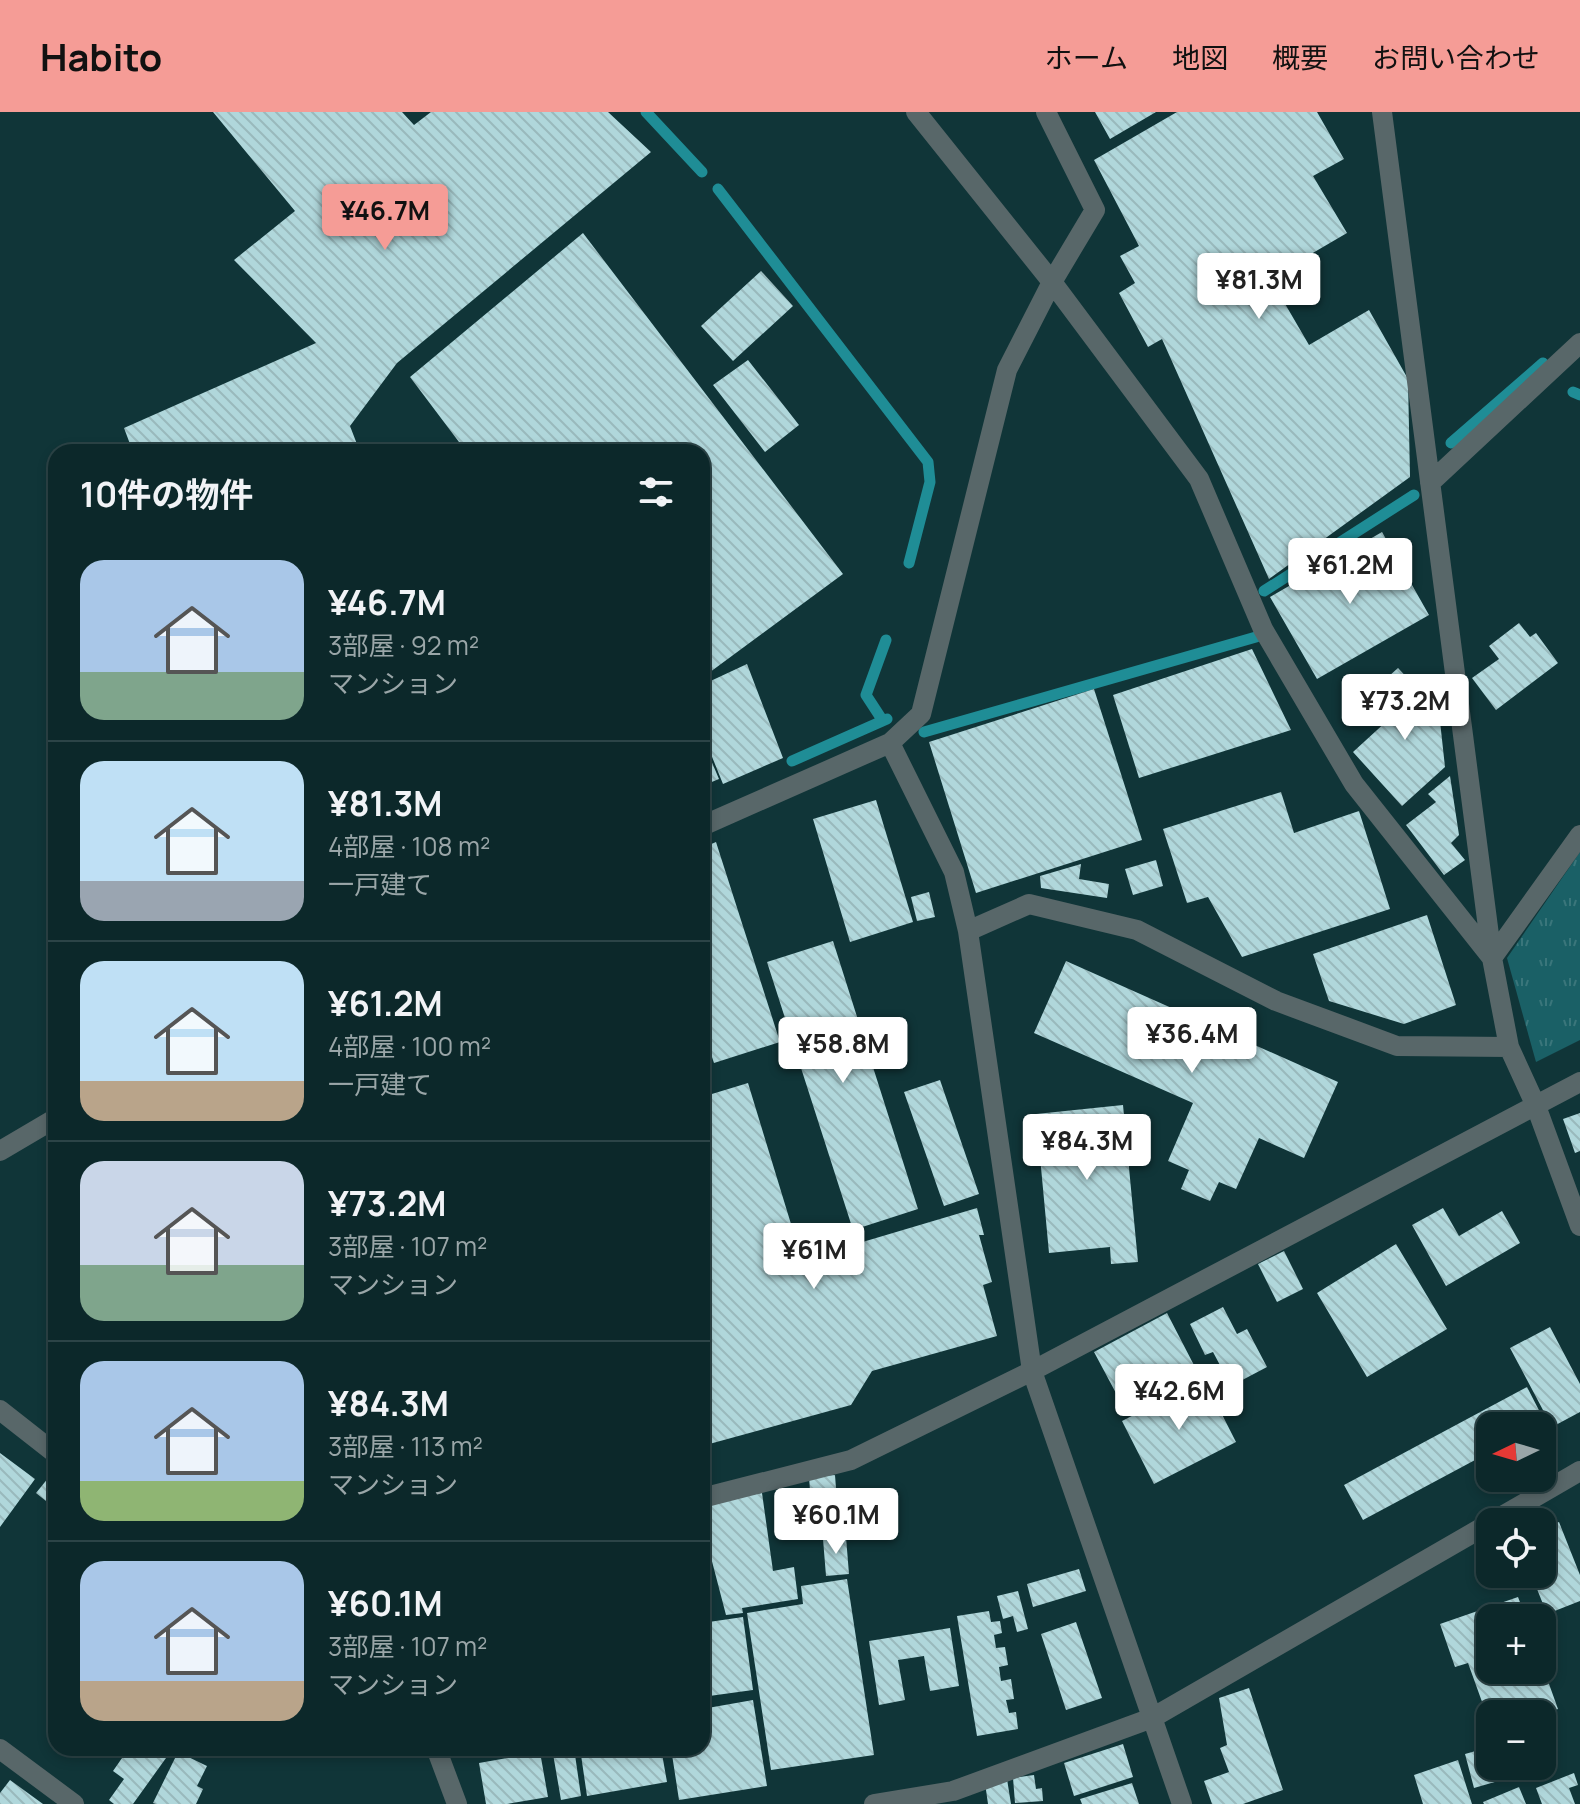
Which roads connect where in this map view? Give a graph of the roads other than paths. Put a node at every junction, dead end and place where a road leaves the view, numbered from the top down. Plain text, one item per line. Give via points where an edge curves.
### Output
1 (916, 112) edge
2 (1046, 112) edge
3 (1382, 112) edge
4 (1052, 282) junction
5 (1580, 343) edge
6 (1430, 483) junction
7 (890, 743) junction
8 (710, 822) edge
9 (1580, 835) edge
10 (968, 931) junction
11 (1492, 958) junction
12 (1509, 1047) junction
13 (1580, 1082) edge
14 (1536, 1106) junction
15 (48, 1123) edge
16 (0, 1151) edge
17 (1572, 1181) edge
18 (1580, 1226) edge
19 (1032, 1371) junction
20 (0, 1410) edge
21 (48, 1448) edge
22 (1580, 1471) edge
23 (710, 1496) edge
24 (1517, 1508) edge
25 (1476, 1532) edge
26 (1152, 1718) junction
27 (0, 1749) edge
28 (439, 1756) edge
29 (74, 1804) edge
30 (457, 1804) edge
31 (874, 1804) edge
32 (1182, 1804) edge

1 - 4 street
2 - 4 street via 1095,210
3 - 6 street
4 - 7 street via 1007,370 921,714
4 - 11 street via 1199,479 1263,629 1354,784
5 - 6 street
6 - 11 street
7 - 8 street
7 - 10 street via 954,872
9 - 11 street
10 - 12 street via 1029,904 1137,930 1276,1001 1397,1046
10 - 19 street
11 - 12 street
12 - 14 street
13 - 14 street
14 - 17 street
14 - 19 street
15 - 16 street
17 - 18 street
19 - 23 street via 851,1460
19 - 26 street
20 - 21 street
22 - 24 street
25 - 26 street
26 - 31 street via 953,1791
26 - 32 street
27 - 29 street
28 - 30 street

